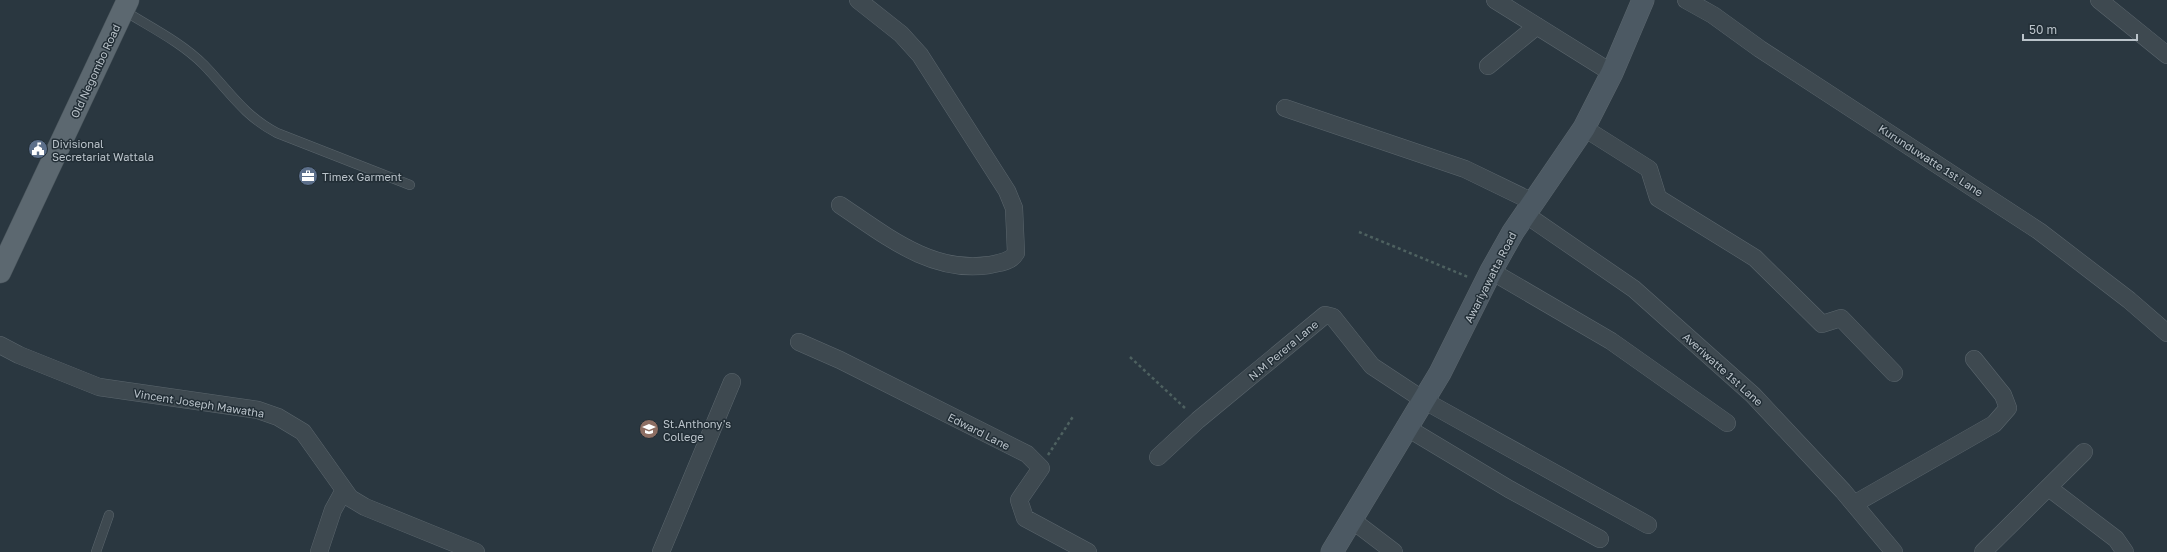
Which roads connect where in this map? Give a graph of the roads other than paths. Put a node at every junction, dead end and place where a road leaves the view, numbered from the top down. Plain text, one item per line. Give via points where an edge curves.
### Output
1 (858, 0) edge
2 (1495, 0) edge
3 (1643, 0) edge
4 (1686, 0) edge
5 (2099, 0) edge
6 (126, 5) edge
7 (1538, 26) junction
8 (2167, 56) edge
9 (1488, 66) dead end
10 (1612, 73) junction
11 (1285, 108) dead end
12 (1584, 128) junction
13 (410, 185) dead end
14 (840, 205) dead end
15 (1529, 208) junction
16 (0, 272) edge
17 (1488, 278) junction
18 (2167, 333) edge
19 (799, 342) dead end
20 (0, 345) edge
21 (1974, 359) dead end
22 (1894, 373) dead end
23 (732, 382) dead end
24 (1425, 401) junction
25 (1727, 423) dead end
26 (1409, 429) junction
27 (2084, 452) dead end
28 (1158, 457) dead end
29 (2049, 488) junction
30 (344, 490) junction
31 (1854, 504) junction
32 (109, 515) dead end
33 (1352, 520) junction
34 (1648, 525) dead end
35 (1600, 539) dead end
36 (96, 552) edge
37 (319, 552) edge
38 (476, 552) edge
39 (661, 552) edge
40 (1088, 552) edge
41 (1332, 552) edge
42 (1394, 552) edge
43 (1894, 552) edge
44 (1983, 552) edge
45 (2125, 552) edge

1 - 14 street via 901,34 920,55 1007,191 1014,208 1016,253 1004,261 981,266 935,261 904,247
2 - 7 street
3 - 10 street, Awariyawatta Road
4 - 18 street, Kurunduwatte 1st Lane via 2039,231 2129,300
5 - 8 street
6 - 13 lane via 204,65 240,107 261,125 277,134
6 - 16 main road, Old Negombo Road
7 - 9 street
7 - 10 street
10 - 12 street, Awariyawatta Road
11 - 15 street, Averiwatte 1st Lane via 1465,169
12 - 15 street, Awariyawatta Road
12 - 22 street via 1649,169 1658,198 1755,258 1822,324 1841,318
15 - 17 street, Awariyawatta Road
15 - 31 street, Averiwatte 1st Lane via 1634,289 1753,395
17 - 24 street, Awariyawatta Road via 1458,341
17 - 25 street via 1611,341
19 - 40 street, Edward Lane via 1026,454 1040,468 1019,500 1025,518
20 - 30 street, Vincent Joseph Mawatha via 99,387 258,410 278,417 303,432
21 - 31 street via 2003,395 2008,408 1994,424
23 - 39 street
24 - 26 street, Awariyawatta Road
24 - 28 street, N.M Perera Lane via 1372,366 1333,317 1325,315 1198,420
24 - 34 street
26 - 33 street, Awariyawatta Road
26 - 35 street via 1509,489
27 - 29 street
29 - 44 street
29 - 45 street via 2116,539
30 - 37 street via 333,510
30 - 38 street, Vincent Joseph Mawatha via 350,498 365,508
31 - 43 street, Averiwatte 1st Lane
32 - 36 lane
33 - 41 street, Awariyawatta Road
33 - 42 street

